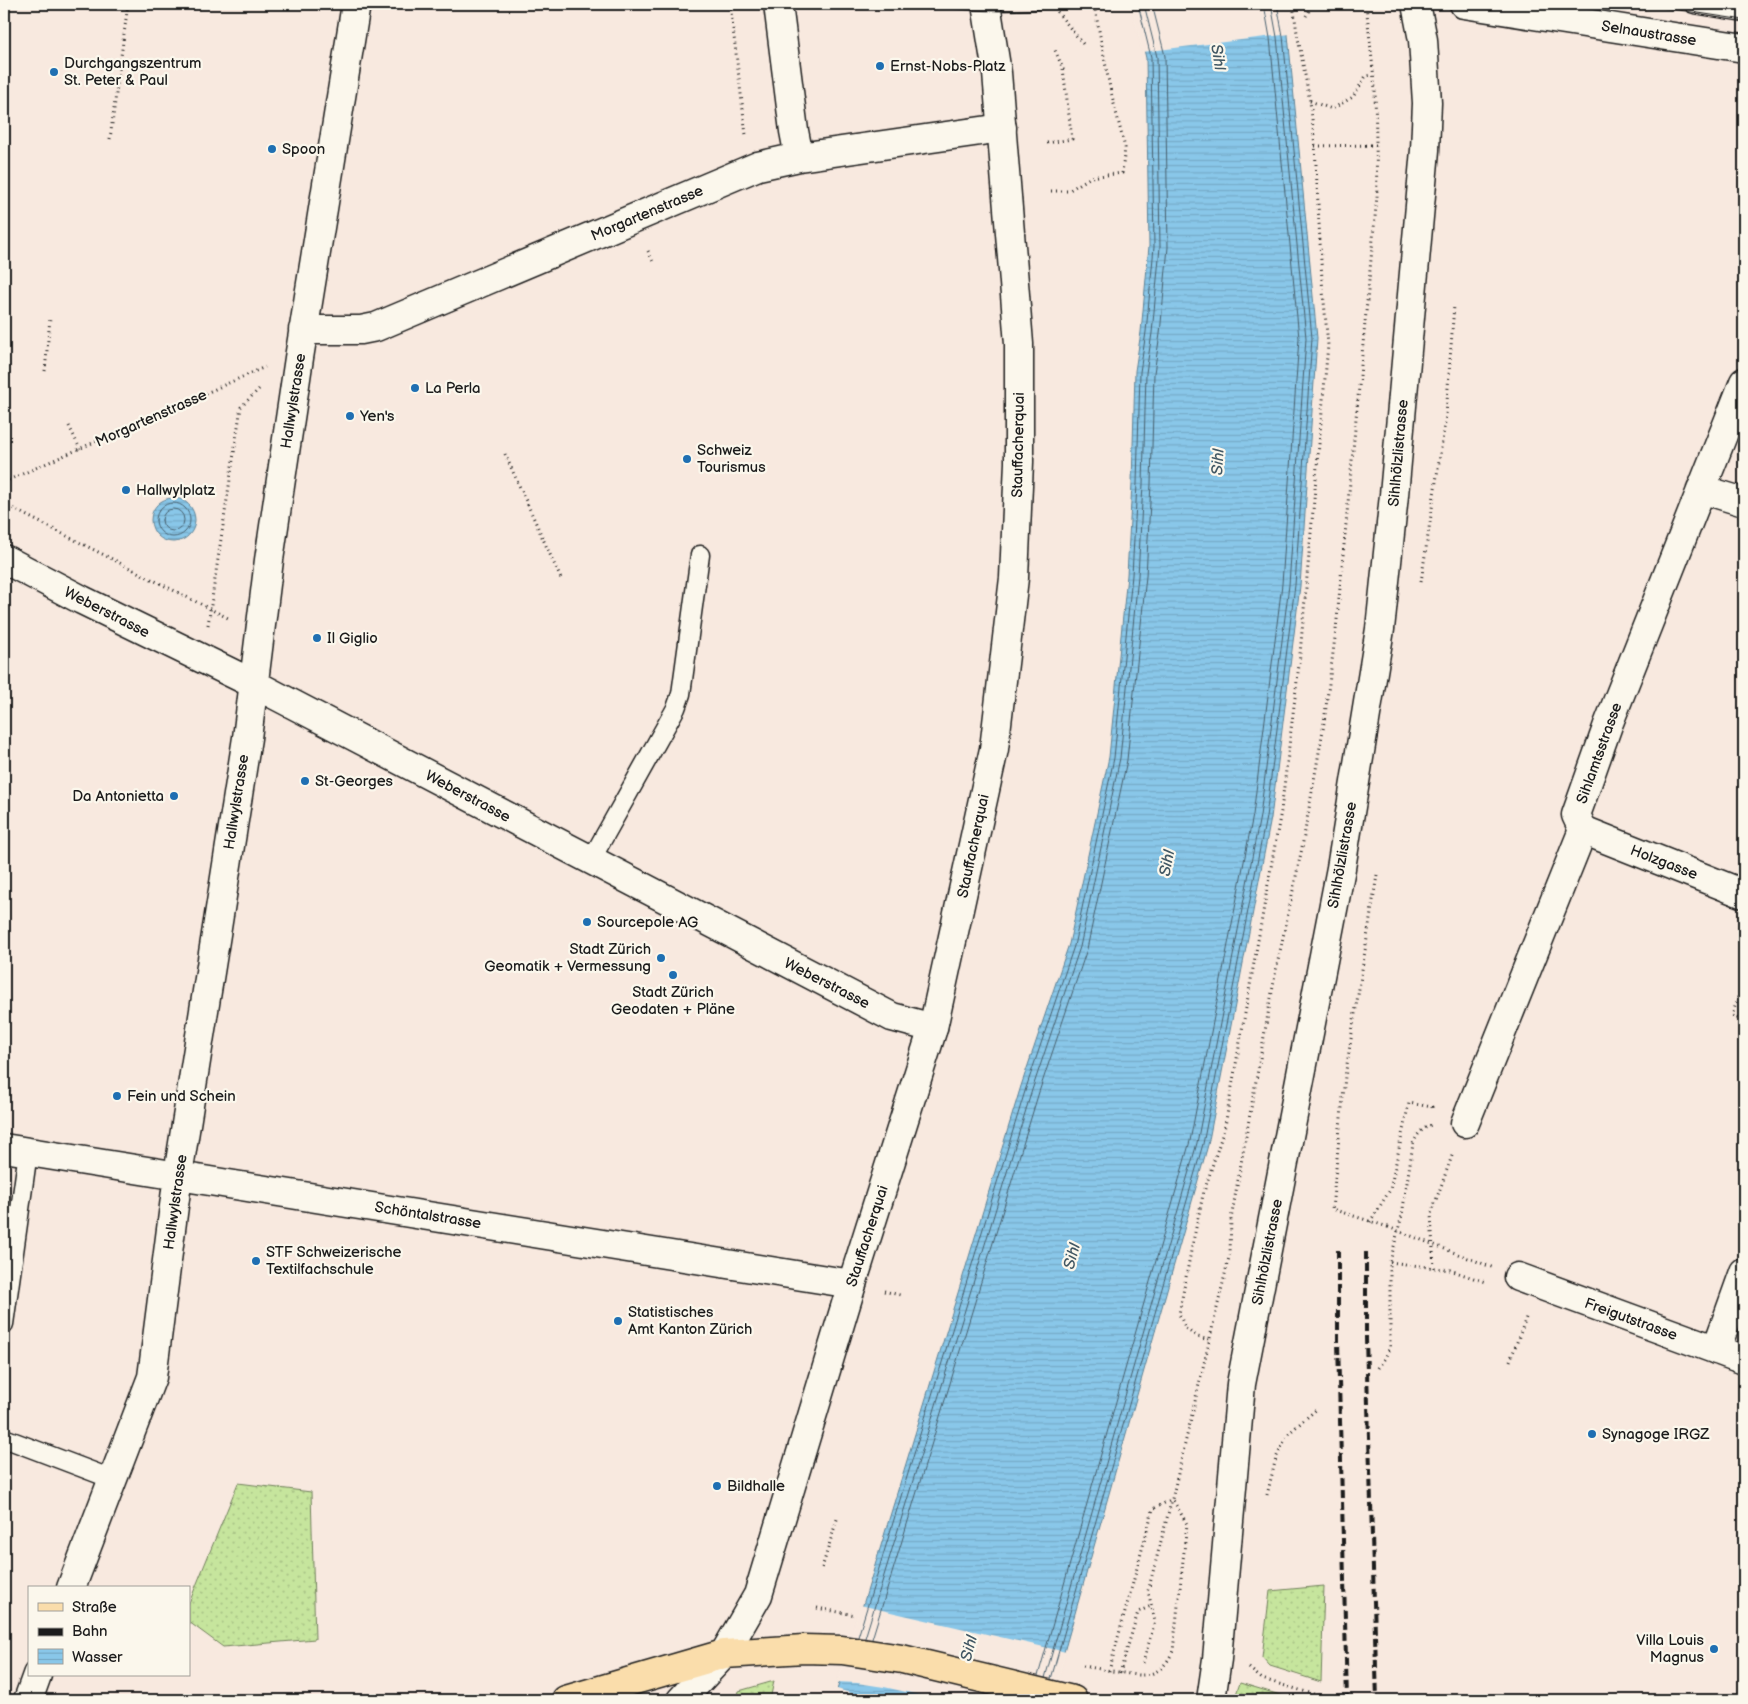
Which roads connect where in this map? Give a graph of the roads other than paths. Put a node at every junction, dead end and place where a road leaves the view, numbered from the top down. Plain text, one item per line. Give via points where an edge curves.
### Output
1 (356, 4) edge
2 (778, 4) edge
3 (986, 4) edge
4 (1416, 4) edge
5 (1464, 4) edge
6 (1694, 4) edge
7 (1744, 12) edge
8 (1744, 48) edge
9 (1002, 128) junction
10 (799, 157) junction
11 (303, 330) junction
12 (1744, 382) edge
13 (1701, 489) junction
14 (1744, 502) edge
15 (700, 555) dead end
16 (4, 559) edge
17 (254, 684) junction
18 (1583, 830) junction
19 (591, 860) junction
20 (1744, 894) edge
21 (933, 1028) junction
22 (1465, 1123) road end
23 (16, 1150) edge
24 (178, 1175) junction
25 (1506, 1272) road end
26 (1744, 1272) edge
27 (852, 1284) junction
28 (4, 1324) edge
29 (1716, 1350) junction
30 (1744, 1360) edge
31 (4, 1438) edge
32 (112, 1479) junction
33 (72, 1586) edge
34 (724, 1654) junction
35 (37, 1676) edge
36 (28, 1700) edge
37 (566, 1700) edge
38 (682, 1700) edge
39 (1073, 1700) edge
40 (1211, 1700) edge

1 - 11 street, Hallwylstrasse
2 - 10 street
3 - 9 street, Stauffacherquai
4 - 40 street, Sihlhölzlistrasse via 1423,40 1425,150 1380,628 1341,868 1241,1384
5 - 8 street, Selnaustrasse
6 - 7 lane
9 - 10 street, Morgartenstrasse
9 - 21 street, Stauffacherquai via 1019,344 1019,462 1014,578 994,749
10 - 11 street, Morgartenstrasse via 758,166 376,327
11 - 17 street, Hallwylstrasse
12 - 13 street, Sihlamtsstrasse
13 - 14 street
13 - 18 street, Sihlamtsstrasse via 1576,815
15 - 19 lane via 681,694 672,716
16 - 17 street, Weberstrasse
17 - 19 street, Weberstrasse
17 - 24 street, Hallwylstrasse
18 - 20 street, Holzgasse
18 - 22 street
19 - 21 street, Weberstrasse via 892,1017
21 - 27 street, Stauffacherquai
23 - 24 street, Schöntalstrasse
23 - 28 lane
24 - 27 street, Schöntalstrasse
24 - 32 street, Hallwylstrasse via 152,1377
25 - 29 street, Freigutstrasse
26 - 29 street
27 - 34 street, Stauffacherquai via 758,1595
29 - 30 street, Freigutstrasse
31 - 32 lane
32 - 33 street, Hallwylstrasse
34 - 37 main road
34 - 38 street, Stauffacherquai
34 - 39 main road via 841,1650 902,1659
35 - 36 street

